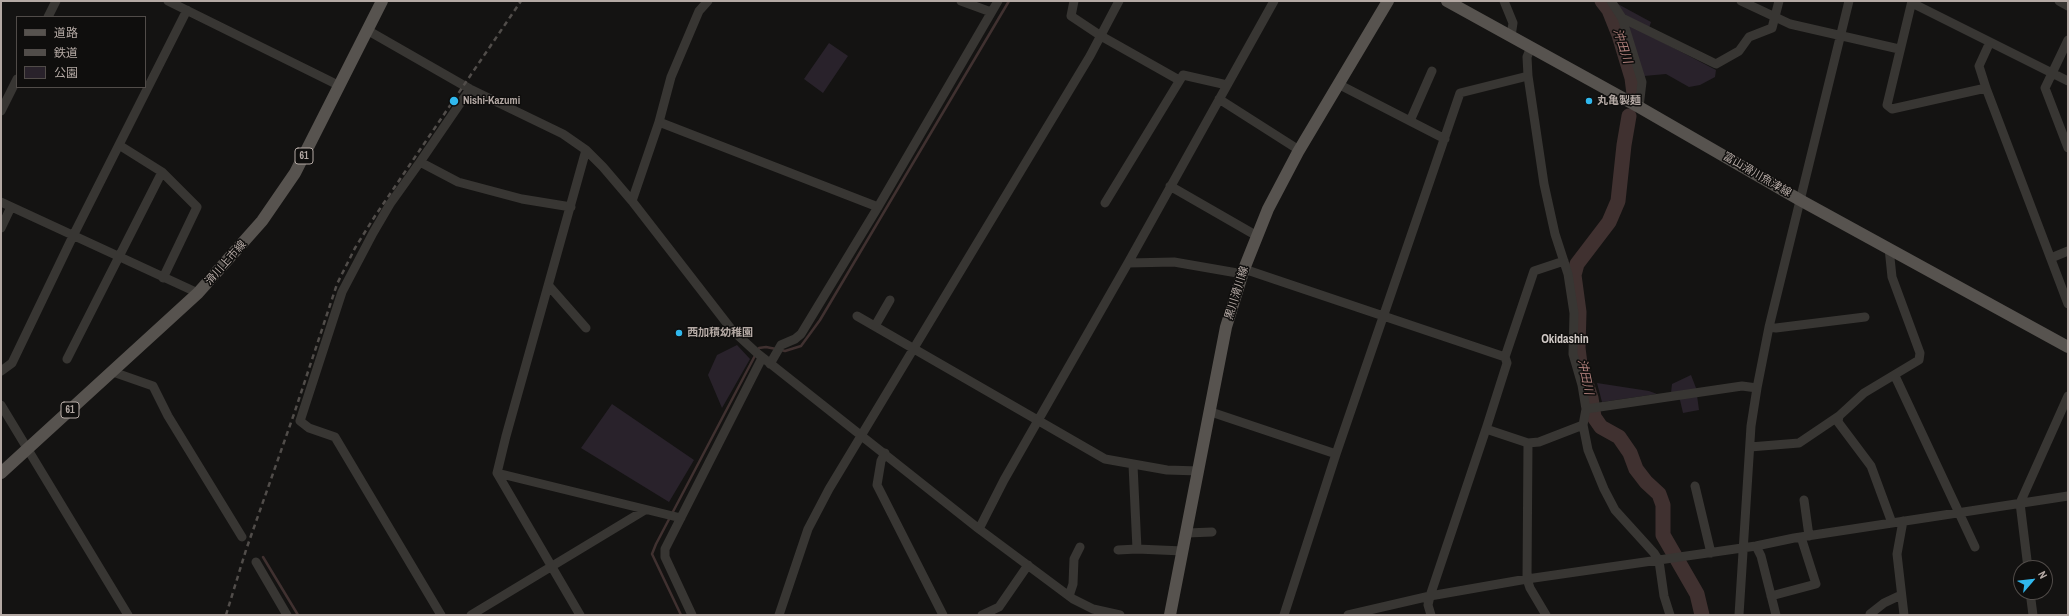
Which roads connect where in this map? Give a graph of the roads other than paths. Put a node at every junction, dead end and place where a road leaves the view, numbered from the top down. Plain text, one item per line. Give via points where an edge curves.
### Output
1 (56, 1) edge
2 (168, 1) edge
3 (382, 1) edge
4 (708, 1) edge
5 (961, 1) edge
6 (998, 1) edge
7 (1074, 1) edge
8 (1119, 1) edge
9 (1274, 1) edge
10 (1388, 1) edge
11 (1447, 1) edge
12 (1504, 1) edge
13 (1611, 1) edge
14 (1742, 1) edge
15 (1779, 1) edge
16 (1849, 1) edge
17 (2059, 1) edge
18 (1912, 2) edge
19 (2068, 6) edge
20 (187, 10) junction
21 (991, 12) junction
22 (48, 16) edge
23 (1775, 17) junction
24 (1622, 18) junction
25 (367, 30) junction
26 (1841, 35) junction
27 (1101, 36) junction
28 (1511, 36) junction
29 (2068, 40) edge
30 (1990, 42) junction
31 (1531, 46) junction
32 (1900, 49) junction
33 (1432, 71) dead end
34 (2053, 72) junction
35 (1528, 76) junction
36 (1179, 80) junction
37 (16, 81) edge
38 (2068, 81) edge
39 (1338, 84) junction
40 (1227, 85) junction
41 (340, 86) junction
42 (1986, 88) junction
43 (470, 89) junction
44 (1219, 99) junction
45 (1639, 107) junction
46 (1, 111) edge
47 (1410, 121) junction
48 (659, 122) junction
49 (1445, 139) junction
50 (119, 145) junction
51 (2068, 148) edge
52 (586, 150) junction
53 (1299, 150) junction
54 (420, 162) junction
55 (162, 172) junction
56 (1170, 186) junction
57 (1800, 200) junction
58 (632, 201) junction
59 (1, 202) edge
60 (1105, 203) dead end
61 (11, 207) junction
62 (571, 207) junction
63 (878, 207) junction
64 (1, 228) edge
65 (73, 236) junction
66 (1257, 236) junction
67 (1889, 248) junction
68 (2068, 251) edge
69 (119, 258) junction
70 (2051, 258) junction
71 (1564, 261) junction
72 (1128, 263) junction
73 (1243, 271) junction
74 (163, 278) junction
75 (549, 286) junction
76 (198, 294) junction
77 (890, 300) dead end
78 (2068, 304) edge
79 (857, 316) dead end
80 (1384, 316) junction
81 (1865, 318) dead end
82 (875, 326) junction
83 (1769, 327) junction
84 (586, 328) dead end
85 (2068, 346) edge
86 (914, 349) junction
87 (1505, 357) junction
88 (762, 358) junction
89 (67, 359) dead end
90 (770, 364) junction
91 (1, 371) edge
92 (113, 372) junction
93 (1895, 376) junction
94 (1757, 388) junction
95 (2068, 396) edge
96 (1, 405) edge
97 (1586, 409) junction
98 (1210, 412) junction
99 (1839, 416) junction
100 (1038, 421) junction
101 (1583, 425) junction
102 (1486, 429) junction
103 (861, 434) junction
104 (1528, 443) junction
105 (1750, 447) junction
106 (28, 449) junction
107 (885, 453) junction
108 (1336, 454) junction
109 (1133, 465) junction
110 (1199, 471) junction
111 (1, 473) edge
112 (498, 473) junction
113 (1695, 486) dead end
114 (2068, 496) edge
115 (1804, 500) dead end
116 (2020, 503) junction
117 (645, 510) junction
118 (1958, 513) junction
119 (681, 518) junction
120 (1902, 521) junction
121 (1892, 523) junction
122 (979, 529) junction
123 (1212, 532) dead end
124 (1187, 533) junction
125 (1805, 536) junction
126 (242, 537) dead end
127 (1756, 546) junction
128 (1975, 546) dead end
129 (1080, 547) dead end
130 (1743, 548) junction
131 (1136, 549) junction
132 (1118, 550) dead end
133 (1183, 551) junction
134 (1711, 553) junction
135 (2027, 560) edge
136 (1659, 561) junction
137 (256, 562) dead end
138 (1028, 565) junction
139 (551, 567) junction
140 (1527, 579) junction
141 (1901, 595) junction
142 (1070, 596) junction
143 (1430, 596) junction
144 (1771, 596) junction
145 (2031, 600) edge
146 (1087, 610) edge
147 (1870, 614) dead end
148 (128, 615) edge
149 (287, 615) edge
150 (441, 615) edge
151 (470, 615) edge
152 (580, 615) edge
153 (692, 615) edge
154 (779, 615) edge
155 (943, 615) edge
156 (982, 615) edge
157 (1120, 615) edge
158 (1170, 615) edge
159 (1284, 615) edge
160 (1348, 615) edge
161 (1431, 615) edge
162 (1546, 615) edge
163 (1670, 615) edge
164 (1739, 615) edge
165 (1776, 615) edge
166 (1904, 615) edge
167 (2032, 615) edge

1 - 22 street
2 - 20 street
3 - 25 main road, 滑川上市線 / 61
4 - 48 street via 692,25 672,77
5 - 21 street
6 - 21 street
7 - 27 street via 1072,16
8 - 27 street
9 - 40 street
10 - 39 main road, 黒川滑川線
11 - 28 main road, 富山滑川魚津線
12 - 28 street via 1513,23
13 - 24 street
14 - 23 street
15 - 23 street
16 - 26 street
17 - 19 street
18 - 30 street
18 - 32 street
20 - 41 street
20 - 50 street
21 - 63 street
23 - 24 street via 1772,28 1749,37 1739,51 1716,64
23 - 26 street via 1790,24
24 - 45 street via 1642,82
25 - 41 main road, 滑川上市線 / 61
25 - 43 street
26 - 32 street
26 - 57 street
27 - 36 street
27 - 86 street
28 - 31 main road, 富山滑川魚津線
29 - 34 street
30 - 34 street
30 - 42 street via 1979,66
31 - 35 street via 1527,57
31 - 45 main road, 富山滑川魚津線
32 - 42 street via 1887,105 1892,109
33 - 47 street
34 - 38 street
34 - 51 street via 2045,88
35 - 49 street via 1460,93
35 - 71 street via 1544,184
36 - 40 street via 1183,75
36 - 60 street
37 - 46 street
39 - 47 street
39 - 53 main road, 黒川滑川線
40 - 44 street
41 - 76 main road, 滑川上市線 / 61 via 286,188 247,241
42 - 70 street
43 - 52 street via 563,134
43 - 54 street
44 - 53 street
44 - 56 street
45 - 57 main road, 富山滑川魚津線
47 - 49 street
48 - 58 street
48 - 63 street
49 - 80 street
50 - 55 street
50 - 65 street
52 - 58 street
52 - 62 street
53 - 66 main road, 黒川滑川線
54 - 62 street via 458,182 522,199
54 - 150 street via 387,209 356,261 345,286 300,421 309,428 334,437
55 - 69 street
55 - 74 street via 197,207
56 - 66 street
56 - 72 street
57 - 67 main road, 富山滑川魚津線
57 - 83 street
58 - 88 street via 732,330
59 - 61 street
61 - 64 street
61 - 65 street
62 - 75 street
63 - 90 street via 801,334 780,345
65 - 69 street
65 - 91 street via 12,363
66 - 73 main road, 黒川滑川線
67 - 85 main road, 富山滑川魚津線
67 - 93 street via 1892,277 1920,353 1919,360
68 - 70 street
69 - 74 street
69 - 89 street
70 - 78 street
71 - 87 street via 1534,271
71 - 97 street via 1574,313 1573,354
72 - 73 street via 1174,262
72 - 100 street
73 - 80 street
73 - 98 main road, 黒川滑川線 via 1226,327
74 - 76 street
75 - 84 street
75 - 112 street via 506,436
76 - 92 main road, 滑川上市線 / 61
77 - 82 street
79 - 82 street
80 - 87 street
80 - 108 street
81 - 83 street
82 - 86 street
83 - 94 street
86 - 100 street
86 - 103 street
87 - 102 street via 1507,363
88 - 90 street
88 - 119 street
90 - 103 street
92 - 106 main road, 滑川上市線 / 61
92 - 126 street via 153,386 168,416
93 - 99 street via 1864,392
93 - 118 street
94 - 97 street via 1742,386
94 - 105 street
95 - 116 street
96 - 106 street
97 - 101 street
98 - 108 street
98 - 110 main road, 黒川滑川線
99 - 105 street via 1799,443
99 - 121 street via 1838,422 1871,466
100 - 109 street via 1104,459
100 - 122 street
101 - 104 street via 1539,442
101 - 136 street via 1588,450 1615,510
102 - 104 street
102 - 143 street
103 - 107 street
103 - 154 street via 808,529
104 - 140 street
105 - 130 street
106 - 111 main road, 滑川上市線 / 61
106 - 148 street
107 - 122 street
107 - 155 street via 881,461 878,485
108 - 159 street
109 - 110 street
109 - 131 street
110 - 124 main road, 黒川滑川線
112 - 117 street
112 - 139 street
113 - 134 street
114 - 116 street
115 - 125 street
116 - 118 street
116 - 135 street
117 - 119 street
117 - 139 street
118 - 120 street
118 - 128 street
119 - 153 street via 665,549 665,556
120 - 121 street
120 - 141 street via 1897,554
121 - 125 street
122 - 138 street
123 - 124 street
124 - 133 main road, 黒川滑川線
125 - 127 street
125 - 144 street via 1816,584
127 - 130 street
127 - 144 street
129 - 142 street via 1074,559
130 - 134 street
130 - 164 street
131 - 132 street
131 - 133 street
133 - 158 main road, 黒川滑川線
134 - 136 street
136 - 140 street
136 - 163 street via 1664,596
137 - 149 street
138 - 142 street
138 - 156 street via 999,607
139 - 151 street
139 - 152 street
140 - 143 street
140 - 162 street
141 - 147 street via 1884,603
141 - 166 street
142 - 146 street
143 - 160 street
143 - 161 street via 1428,605
144 - 165 street
145 - 167 street
146 - 157 street

